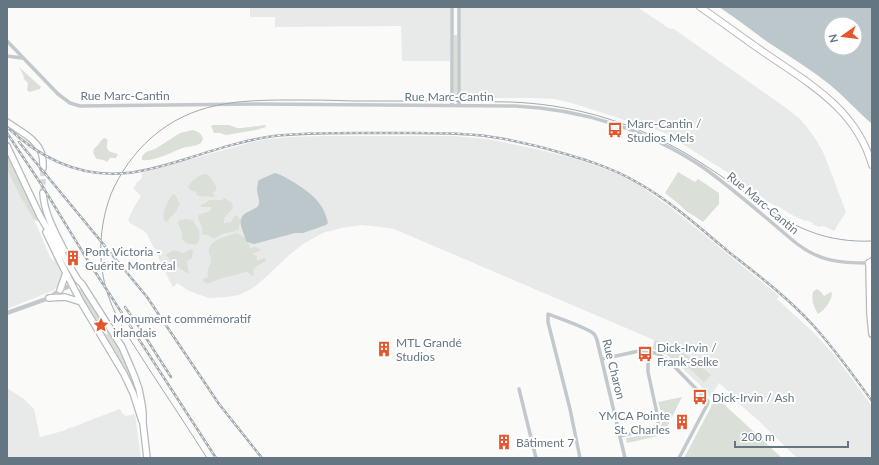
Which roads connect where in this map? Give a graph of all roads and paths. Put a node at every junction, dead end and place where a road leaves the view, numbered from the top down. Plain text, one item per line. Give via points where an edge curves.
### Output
1 (452, 7) edge
2 (459, 7) edge
3 (700, 7) edge
4 (7, 41) edge
5 (7, 56) edge
6 (22, 58) junction
7 (452, 106) junction
8 (459, 106) junction
9 (7, 122) edge
10 (7, 146) edge
11 (872, 165) edge
12 (42, 167) tunnel mouth
13 (42, 191) tunnel mouth
14 (40, 216) junction
15 (52, 228) junction
16 (56, 243) junction
17 (871, 263) edge
18 (65, 271) junction
19 (82, 284) junction
20 (72, 285) junction
21 (60, 290) junction
22 (49, 298) junction
23 (81, 302) junction
24 (7, 314) edge
25 (872, 334) edge
26 (651, 352) junction
27 (602, 359) junction
28 (519, 389) dead end
29 (143, 423) junction
30 (620, 436) junction
31 (147, 458) edge
32 (536, 458) edge
33 (580, 458) edge
34 (625, 458) edge
35 (679, 458) edge

1 - 7 street
2 - 8 street
3 - 11 highway via 831,101 858,132
4 - 6 street, Rue Marc-Cantin
5 - 6 street
6 - 7 street, Rue Marc-Cantin via 62,98 80,106
7 - 8 street, Rue Marc-Cantin
8 - 17 street, Rue Marc-Cantin via 521,106 553,110 590,117 631,130 697,164 808,252 832,261
9 - 12 main road via 39,148 42,154
10 - 14 main road
13 - 15 main road via 42,205
14 - 16 main road
14 - 18 main road
15 - 16 main road
15 - 19 main road
16 - 18 main road
16 - 19 main road
17 - 25 main road
18 - 20 main road
18 - 21 main road
19 - 20 main road
19 - 29 main road via 131,365 141,399
20 - 21 street
20 - 23 main road
21 - 22 street
22 - 23 main road via 65,297
22 - 24 street
23 - 29 main road via 124,374
26 - 27 street via 636,351
26 - 30 street via 648,372 658,424 654,428
26 - 35 street via 670,362 707,400 707,405
27 - 30 street, Rue Charon
27 - 33 street, Rue Charon via 594,334 548,314
28 - 32 street
29 - 31 main road
30 - 34 street, Rue Charon

